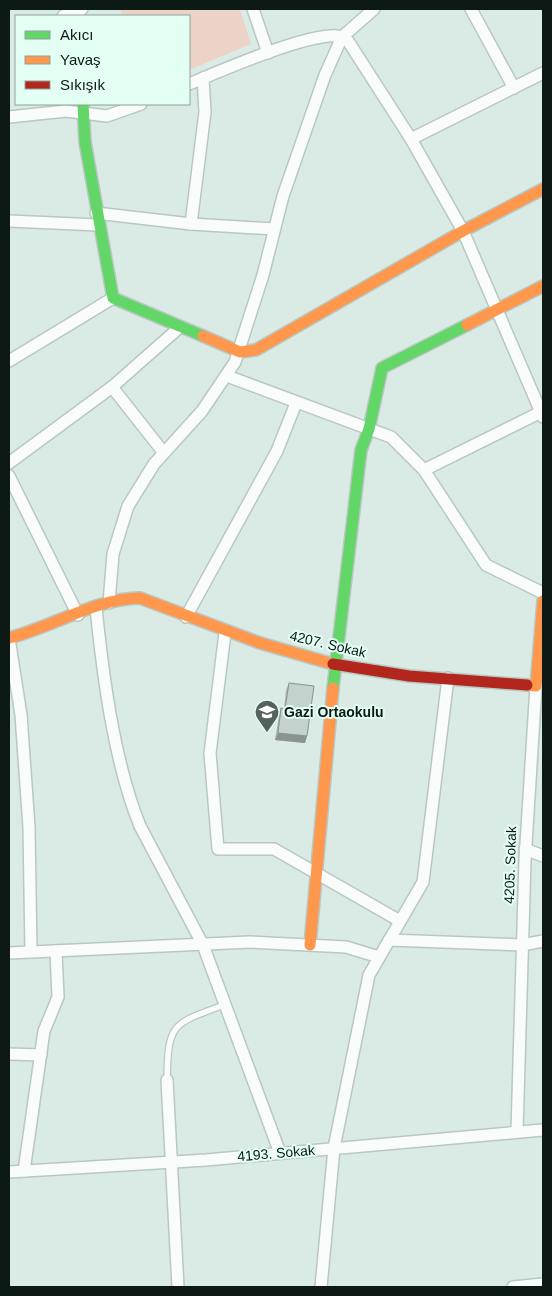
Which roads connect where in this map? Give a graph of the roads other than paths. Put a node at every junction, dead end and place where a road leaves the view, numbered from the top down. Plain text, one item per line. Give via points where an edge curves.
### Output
1 (82, 9) edge
2 (253, 9) edge
3 (471, 9) edge
4 (368, 11) edge
5 (66, 15) edge
6 (342, 37) junction
7 (268, 53) junction
8 (543, 73) edge
9 (203, 78) junction
10 (190, 84) edge
11 (514, 88) junction
12 (138, 105) edge
13 (83, 108) edge
14 (9, 117) edge
15 (411, 139) junction
16 (543, 189) edge
17 (96, 213) junction
18 (9, 221) edge
19 (191, 224) junction
20 (98, 225) junction
21 (274, 229) junction
22 (463, 231) junction
23 (543, 286) edge
24 (113, 298) junction
25 (499, 308) junction
26 (180, 327) junction
27 (240, 352) junction
28 (9, 361) edge
29 (227, 376) junction
30 (112, 387) junction
31 (296, 403) junction
32 (543, 413) edge
33 (369, 429) junction
34 (164, 453) junction
35 (9, 463) edge
36 (424, 470) junction
37 (9, 476) edge
38 (543, 593) edge
39 (543, 601) edge
40 (109, 603) junction
41 (96, 608) junction
42 (78, 615) junction
43 (186, 617) junction
44 (225, 633) junction
45 (9, 638) edge
46 (335, 664) junction
47 (540, 667) edge
48 (448, 678) junction
49 (536, 686) junction
50 (525, 849) junction
51 (543, 856) edge
52 (315, 871) junction
53 (400, 921) junction
54 (389, 940) junction
55 (543, 940) edge
56 (203, 945) junction
57 (310, 945) junction
58 (522, 945) junction
59 (56, 951) junction
60 (31, 952) junction
61 (9, 953) edge
62 (379, 957) junction
63 (224, 1005) junction
64 (9, 1054) edge
65 (41, 1055) junction
66 (167, 1080) joint
67 (543, 1130) edge
68 (517, 1131) junction
69 (334, 1148) junction
70 (280, 1153) junction
71 (170, 1161) junction
72 (24, 1171) junction
73 (9, 1172) edge
74 (543, 1284) edge
75 (178, 1287) edge
76 (321, 1287) edge
77 (513, 1287) edge

1 - 5 street
2 - 7 street
3 - 11 street
4 - 6 street
6 - 7 street via 319,38
6 - 15 street via 352,46
6 - 21 street via 322,83
7 - 9 street
8 - 11 street
9 - 10 street
9 - 19 street via 205,112
11 - 15 street
12 - 13 street via 116,114 98,116
13 - 14 street
13 - 17 street via 84,142
15 - 22 street
16 - 22 street
17 - 19 street
17 - 20 street
18 - 20 street
19 - 21 street
20 - 24 street
21 - 27 street
22 - 25 street
22 - 27 street via 256,350
23 - 25 street
24 - 26 street
24 - 28 street
25 - 32 street
25 - 33 street via 382,368
26 - 27 street
26 - 30 street
27 - 29 street
29 - 31 street
29 - 34 street via 202,412
30 - 34 street
30 - 35 street
31 - 33 street
31 - 43 street via 277,451
32 - 36 street
33 - 36 street via 391,437
33 - 46 street via 361,450
34 - 40 street via 142,482 119,530 113,554
36 - 38 street via 486,565
37 - 42 street
39 - 47 street, 4205. Sokak
40 - 41 street
40 - 43 street, 4207. Sokak via 121,598 140,598
41 - 42 street
41 - 56 street via 101,656 132,807
42 - 45 street
43 - 44 street, 4207. Sokak
44 - 46 street, 4207. Sokak
44 - 52 street via 210,753 218,849 274,849
45 - 60 street via 21,715 28,817
46 - 48 street, 4207. Sokak
46 - 52 street
47 - 49 street, 4205. Sokak
48 - 49 street, 4207. Sokak
48 - 53 street via 423,882
49 - 50 street, 4205. Sokak
50 - 51 street
50 - 58 street, 4205. Sokak
52 - 53 street
52 - 57 street
53 - 54 street
54 - 58 street
54 - 62 street
55 - 58 street
56 - 57 street via 250,942
56 - 59 street
56 - 63 street
57 - 62 street via 346,947
58 - 68 street, 4205. Sokak
59 - 60 street
59 - 65 street via 58,996 44,1032
60 - 61 street
62 - 69 street via 369,975
63 - 66 lane via 179,1025 169,1044
63 - 70 street
64 - 65 street
65 - 72 street
66 - 71 street
67 - 68 street, 4193. Sokak
68 - 69 street, 4193. Sokak
69 - 70 street, 4193. Sokak
69 - 76 street
70 - 71 street, 4193. Sokak
71 - 72 street, 4193. Sokak
71 - 75 street
72 - 73 street, 4193. Sokak
74 - 77 street

